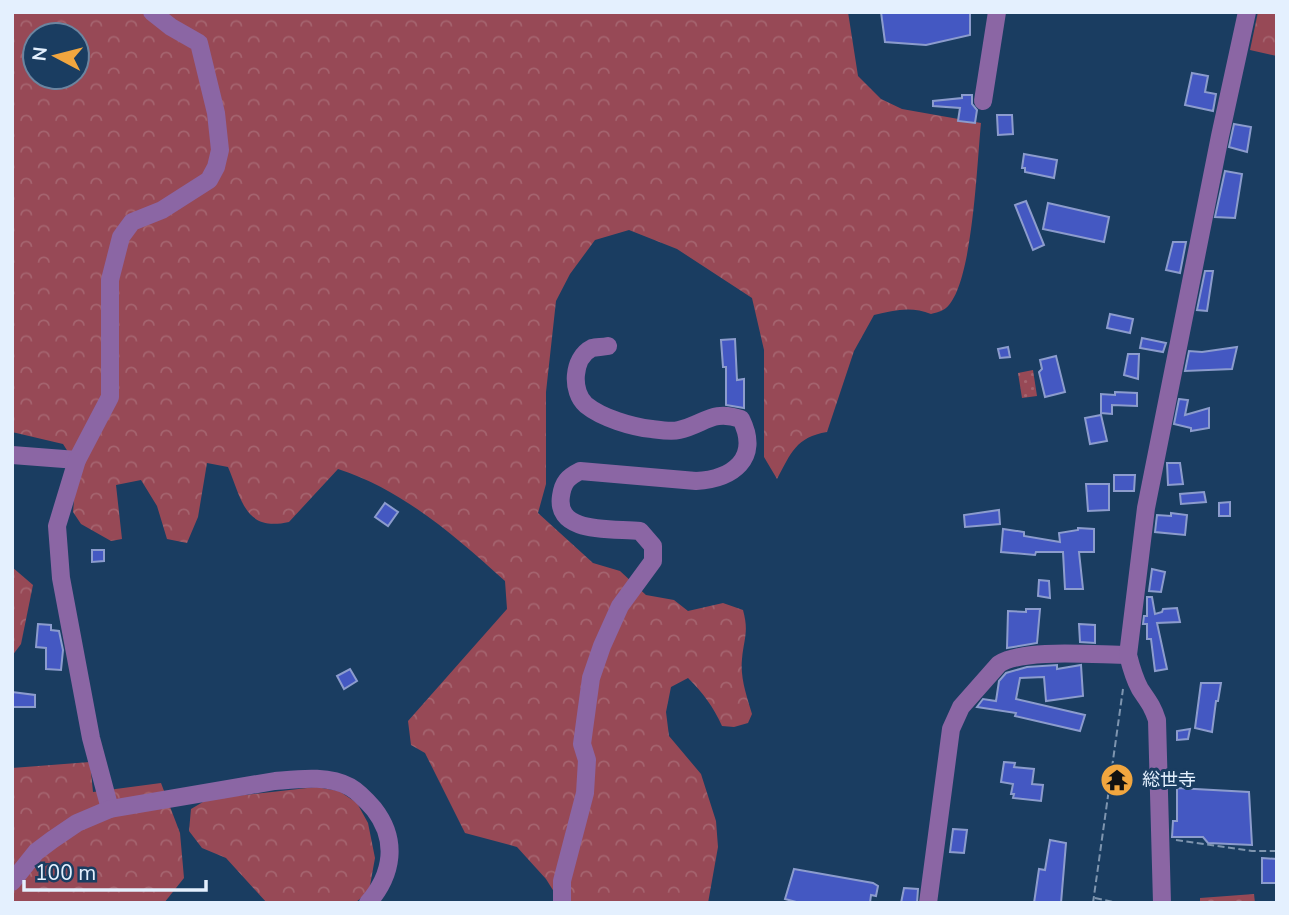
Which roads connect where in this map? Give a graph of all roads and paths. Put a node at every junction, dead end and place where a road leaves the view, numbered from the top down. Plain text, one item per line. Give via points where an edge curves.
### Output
1 (152, 12) edge
2 (997, 12) edge
3 (1247, 12) edge
4 (983, 101) dead end
5 (608, 346) dead end
6 (12, 455) edge
7 (77, 460) junction
8 (1128, 655) junction
9 (1124, 682) dead end
10 (110, 809) junction
11 (1161, 838) junction
12 (1277, 851) edge
13 (12, 882) edge
14 (1094, 898) junction
15 (368, 903) edge
16 (562, 903) edge
17 (928, 903) edge
18 (1093, 903) edge
19 (1118, 903) edge
20 (1162, 903) edge

1 - 7 street via 199,43 220,150 209,180 162,211 132,222 121,237 110,280 110,397
2 - 4 street
3 - 8 street via 1146,508
5 - 16 street via 592,348 581,358 576,373 576,389 597,413 649,429 678,430 712,416 730,415 741,419 747,448 737,468 714,480 580,471 562,486 560,501 572,523 640,531 653,546 653,561 620,606 592,678 582,744 587,761 585,793 562,881
6 - 7 street
7 - 10 street via 57,526 61,578 91,738
8 - 11 street via 1157,720
8 - 17 street via 1006,659 961,707 951,729
9 - 14 path
10 - 13 street via 77,823 36,852
10 - 15 street via 275,781 337,782 361,795 388,833 387,869
11 - 12 path
11 - 20 street
14 - 18 path
14 - 19 path

